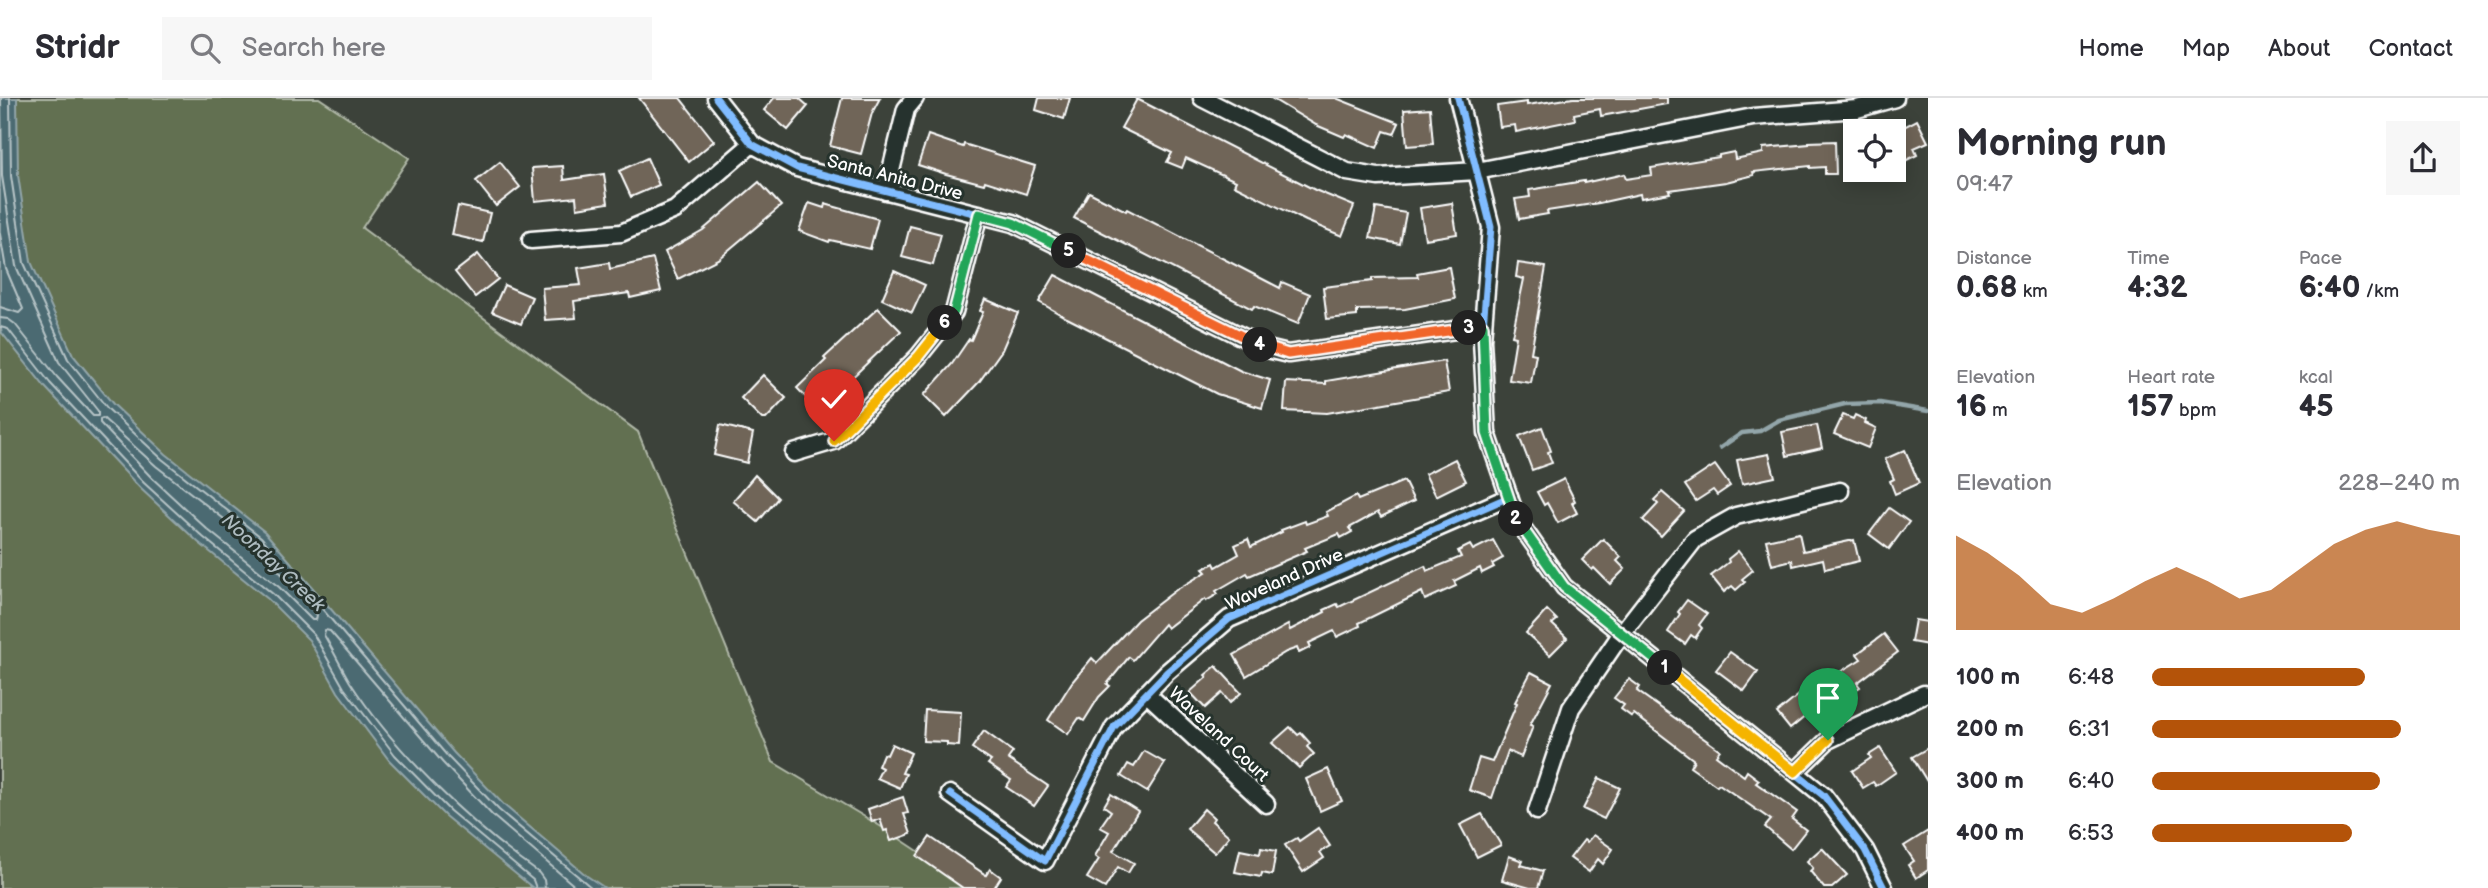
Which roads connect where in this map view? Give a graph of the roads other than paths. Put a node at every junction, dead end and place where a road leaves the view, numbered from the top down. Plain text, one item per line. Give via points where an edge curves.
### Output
1 (716, 98) edge
2 (915, 98) edge
3 (1202, 98) edge
4 (1458, 98) edge
5 (1895, 98) edge
6 (752, 144) junction
7 (1476, 170) junction
8 (887, 191) junction
9 (979, 214) junction
10 (531, 240) dead end
11 (1483, 326) junction
12 (794, 453) dead end
13 (1840, 491) dead end
14 (1509, 497) junction
15 (1622, 634) junction
16 (1146, 694) junction
17 (1924, 694) dead end
18 (1795, 772) junction
19 (950, 794) dead end
20 (1266, 804) dead end
21 (1537, 811) dead end
22 (1884, 888) edge

1 - 6 street, Santa Anita Drive
2 - 8 street via 906,109
3 - 7 street via 1348,172 1378,177
4 - 7 street
5 - 7 street via 1857,109 1753,117
6 - 8 street, Santa Anita Drive via 797,168
6 - 10 street via 675,210 621,233
7 - 11 street via 1491,227
8 - 9 street, Santa Anita Drive
9 - 11 street, Santa Anita Drive via 1013,223 1268,349 1288,354
9 - 12 street via 954,312 918,357 834,441
11 - 14 street via 1487,433
13 - 15 street via 1736,516 1695,539
14 - 15 street via 1517,520 1564,587
14 - 16 street, Waveland Drive via 1229,619
15 - 18 street
15 - 21 street via 1571,708
16 - 19 street, Waveland Drive via 1114,727 1045,861
16 - 20 street, Waveland Court
17 - 18 street via 1828,740
18 - 22 street via 1825,796 1865,850

